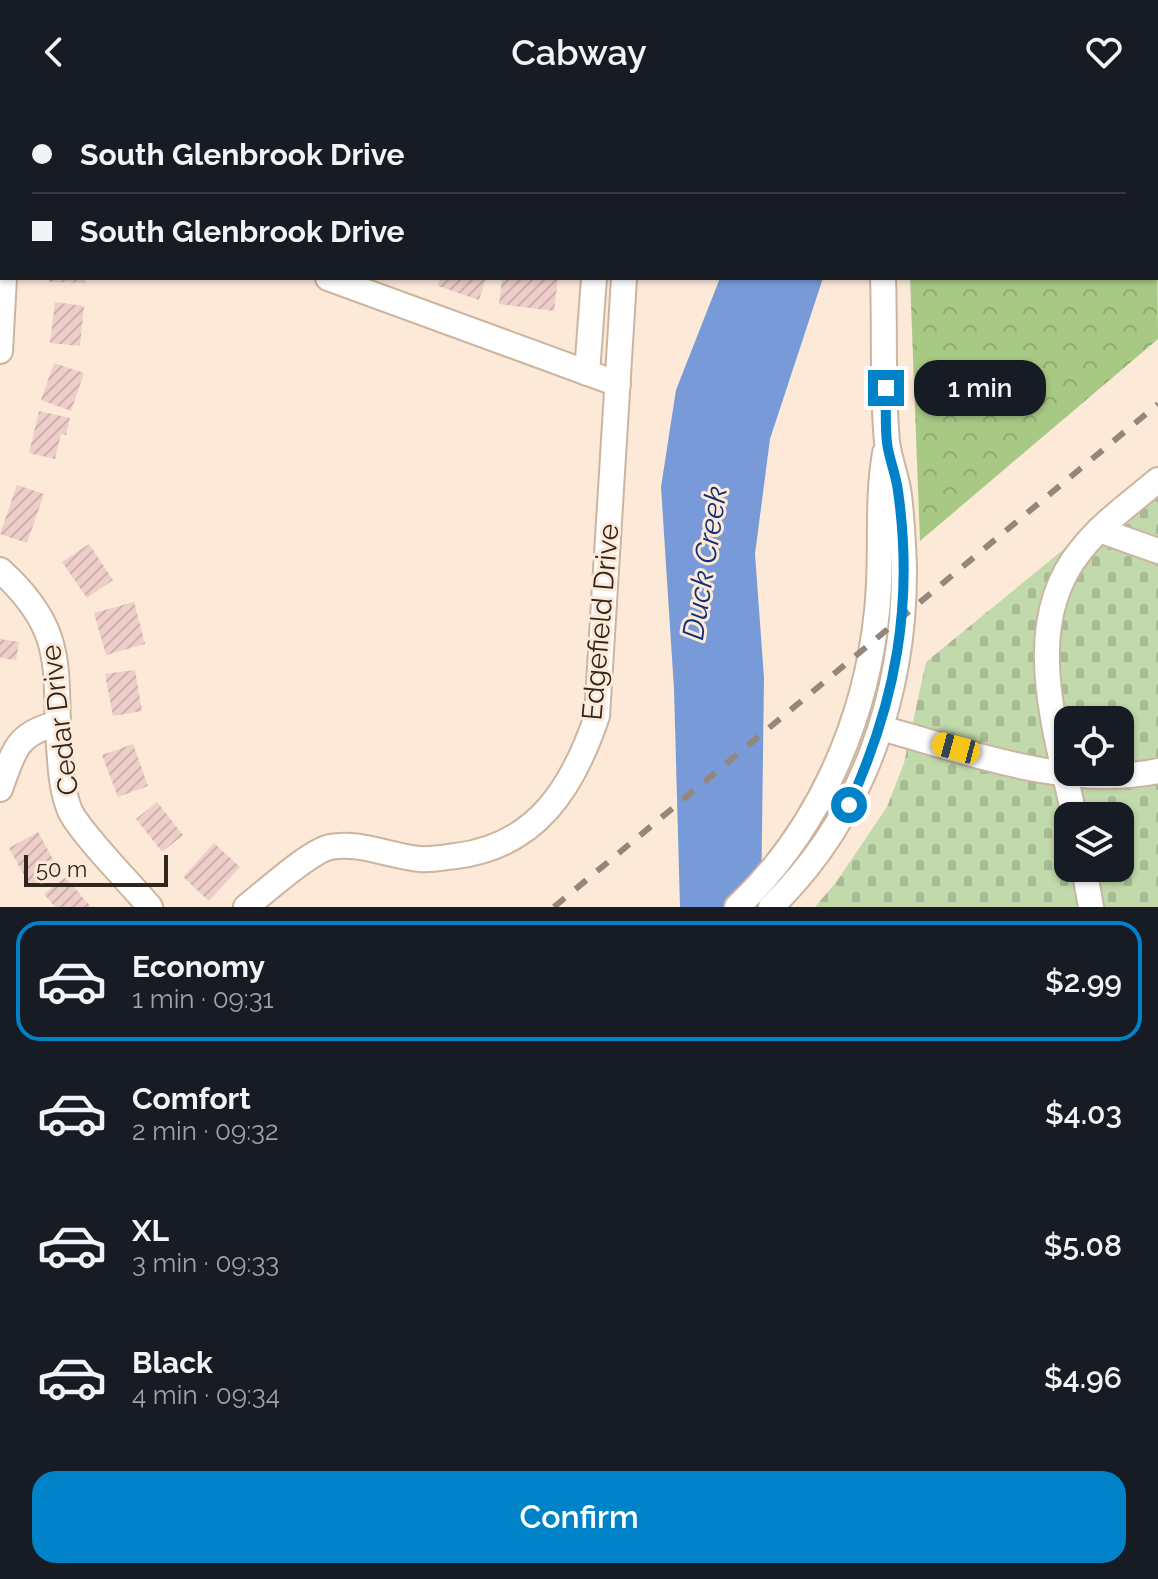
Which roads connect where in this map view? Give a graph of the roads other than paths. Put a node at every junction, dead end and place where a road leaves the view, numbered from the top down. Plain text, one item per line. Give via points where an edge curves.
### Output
1 (336, 280) edge
2 (594, 280) edge
3 (624, 280) edge
4 (883, 280) edge
5 (3, 286) edge
6 (0, 351) edge
7 (587, 373) junction
8 (618, 384) junction
9 (887, 443) junction
10 (1158, 480) edge
11 (1099, 530) junction
12 (1158, 551) edge
13 (0, 570) edge
14 (1054, 714) edge
15 (56, 724) junction
16 (881, 728) junction
17 (1054, 770) edge
18 (1158, 771) edge
19 (1134, 774) edge
20 (0, 789) edge
21 (1087, 882) edge
22 (150, 907) edge
23 (246, 907) edge
24 (737, 907) edge
25 (771, 907) edge
26 (1091, 907) edge

1 - 7 street
2 - 7 street
3 - 8 street, Edgefield Drive
4 - 9 street
5 - 6 street
7 - 8 street
8 - 23 street, Edgefield Drive via 597,716 582,760 564,790 527,832 484,852 422,860 329,847
9 - 16 street via 898,490 904,567 901,641
9 - 24 street via 879,490 880,568 870,662 849,735 802,829
10 - 11 street
11 - 12 street
11 - 14 street via 1061,581 1050,613 1047,676
13 - 15 street, Cedar Drive via 18,586 51,635 58,673
15 - 20 street via 21,738
15 - 22 street, Cedar Drive via 71,813
16 - 17 street
16 - 25 street via 849,805 806,869
18 - 19 street
21 - 26 street

